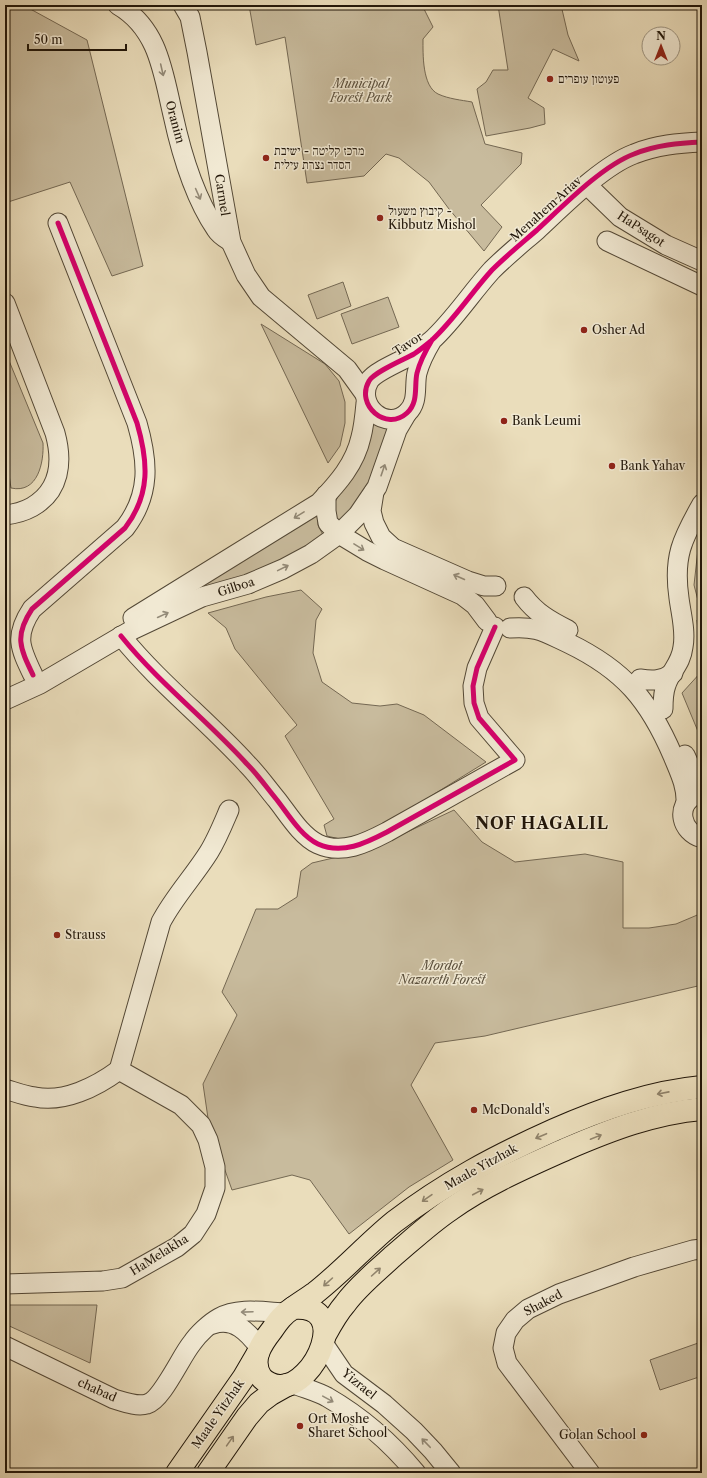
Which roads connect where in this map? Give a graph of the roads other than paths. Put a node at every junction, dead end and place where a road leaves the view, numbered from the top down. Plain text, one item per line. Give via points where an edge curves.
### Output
1 (118, 5) edge
2 (183, 5) edge
3 (700, 142) edge
4 (588, 185) junction
5 (58, 223) dead end
6 (607, 241) dead end
7 (231, 242) junction
8 (702, 261) edge
9 (702, 286) edge
10 (5, 303) edge
11 (432, 340) junction
12 (326, 350) junction
13 (382, 370) junction
14 (415, 389) junction
15 (366, 399) junction
16 (407, 413) junction
17 (374, 492) junction
18 (326, 496) junction
19 (702, 504) edge
20 (5, 515) edge
21 (339, 534) junction
22 (496, 586) junction
23 (524, 597) junction
24 (497, 625) junction
25 (122, 636) junction
26 (673, 673) junction
27 (33, 675) junction
28 (640, 679) junction
29 (5, 688) edge
30 (5, 700) edge
31 (663, 709) junction
32 (702, 785) edge
33 (702, 792) edge
34 (686, 803) junction
35 (229, 810) dead end
36 (702, 838) edge
37 (118, 1070) junction
38 (702, 1087) edge
39 (5, 1089) edge
40 (702, 1109) edge
41 (702, 1249) edge
42 (5, 1284) edge
43 (289, 1311) junction
44 (206, 1329) junction
45 (324, 1339) junction
46 (5, 1346) edge
47 (259, 1350) junction
48 (289, 1384) junction
49 (178, 1473) edge
50 (208, 1473) edge
51 (416, 1473) edge
52 (451, 1473) edge
53 (590, 1473) edge

1 -> 7 street, Oranim via 130,12 145,28 158,52 188,170 217,230
2 - 7 street, Carmel via 190,16
3 - 4 street, Menahem Ariav via 660,146 632,154
4 - 8 street, HaPsagot via 620,217 666,245
4 - 11 street, Menahem Ariav via 493,270
5 - 27 street via 137,423 144,444 145,481 134,517 125,528 32,609 24,621 21,631 23,655
6 - 9 street
7 - 12 street, Carmel via 246,275 261,297
10 - 20 street via 55,434 60,462 51,490 41,502 27,510
11 - 13 street, Tavor via 416,352
11 - 14 street, Tavor via 417,373
12 - 13 street, Carmel via 347,361
12 - 15 street, Carmel via 347,369
13 - 14 street, Tavor via 396,369 404,372
13 - 15 street, Tavor via 370,378 366,386
14 - 16 street, Tavor via 416,397
15 - 16 street via 371,411 380,417 398,418
15 - 18 street, Gilboa via 361,437 351,464 338,484
17 -> 16 street, Gilboa via 397,430
17 - 21 street, Gilboa via 358,515
22 -> 17 street via 484,586 468,581 393,548 381,537 374,523 371,511
18 - 21 street via 328,523
18 -> 27 street, Gilboa via 319,503 149,608
19 - 26 street via 679,550 677,585 684,644 682,655
21 -> 24 street via 379,557 462,596
25 -> 21 street, Gilboa via 202,597 248,584 283,569 311,554
22 - 23 street via 511,585 520,590
22 - 24 street via 489,589 482,607 483,614
23 - 24 street via 526,612 523,619 517,625
23 - 28 street via 547,619 604,649
24 - 25 street via 477,668 473,686 474,703 479,718 515,760 381,836 353,847 341,848 316,843 302,831 248,765 139,659
24 - 34 street via 530,627 545,632 598,659 627,683 656,720 684,783
25 - 30 street, Gilboa via 40,684
26 - 28 street via 658,680
26 - 31 street via 666,684
27 - 29 street, Gilboa
28 - 31 street
31 - 32 street via 693,773
33 - 34 street via 691,797
34 - 36 street via 682,818 685,826 690,832
35 - 37 street via 210,851 161,922
37 - 39 street via 86,1090 61,1097 36,1098
37 - 42 street, HaMelakha via 181,1106 200,1125 208,1140 215,1168 215,1188 206,1214 193,1234 177,1247 122,1278 103,1281
38 -> 43 main road, Maale Yitzhak via 656,1094 609,1108 526,1142 460,1176 415,1206 315,1293
45 -> 40 main road, Maale Yitzhak via 345,1304 360,1286 428,1226 471,1196 535,1163 616,1129 641,1120
41 - 53 street, Shaked via 634,1267 559,1294 528,1309 515,1320 506,1333 503,1348 507,1363
43 -> 44 street via 232,1313 219,1318
43 - 45 main road via 302,1308 318,1314 325,1326
43 - 47 main road
44 - 46 street, chabad via 192,1342 155,1399 148,1404 114,1399
44 - 47 street via 214,1324 232,1323 248,1332
45 - 48 main road via 310,1369 303,1377
52 -> 45 street, Yizrael via 414,1431 344,1374
47 - 48 main road via 256,1361 262,1379 279,1386
47 - 49 main road, Maale Yitzhak via 244,1377
50 -> 48 main road via 259,1403
48 -> 51 street via 325,1397 356,1417

